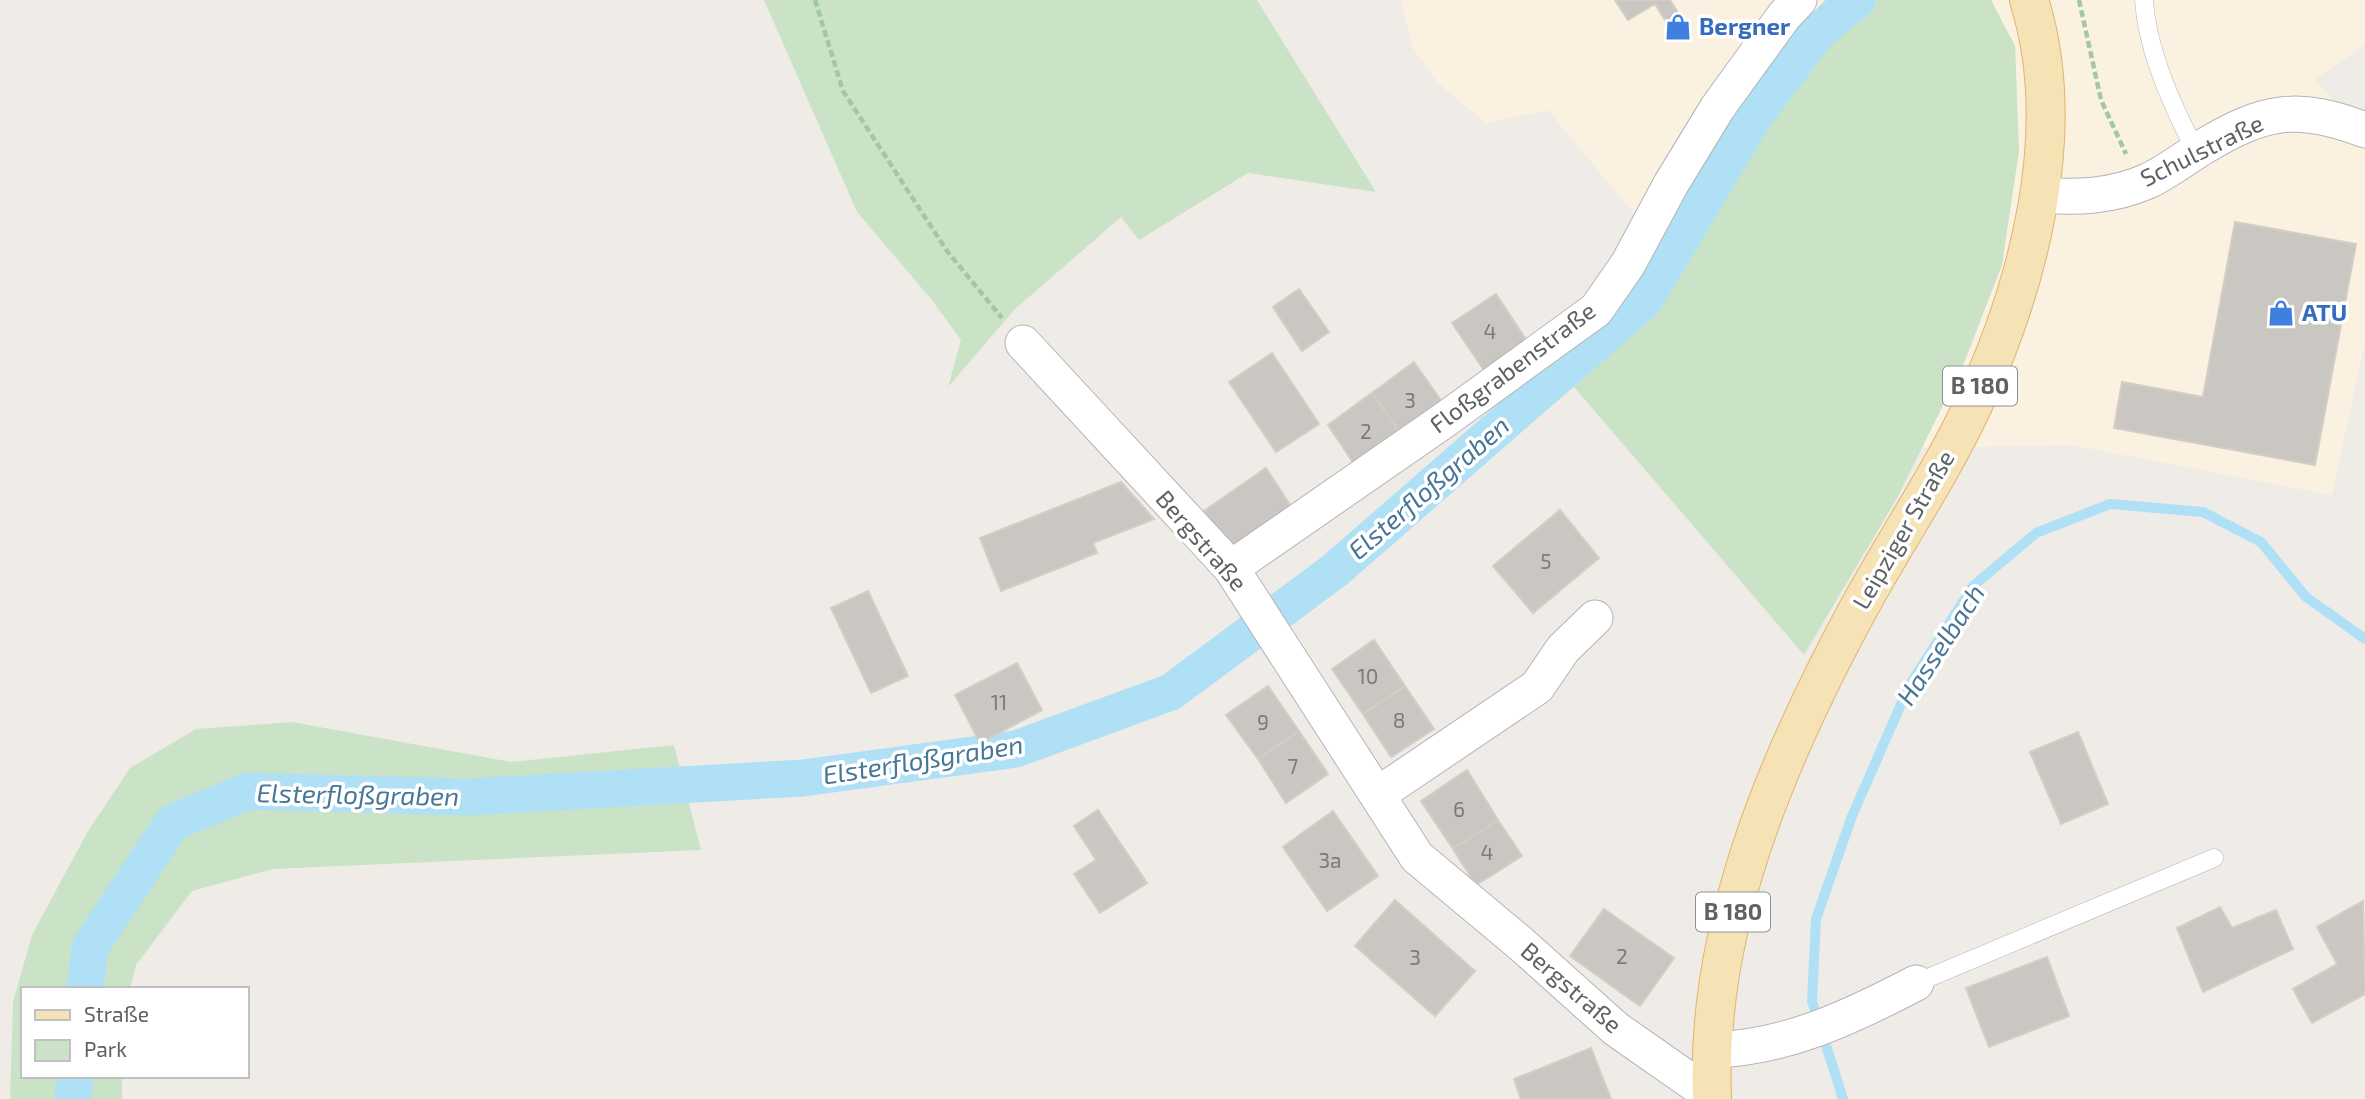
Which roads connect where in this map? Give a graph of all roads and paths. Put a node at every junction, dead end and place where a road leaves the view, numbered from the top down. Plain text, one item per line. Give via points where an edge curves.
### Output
1 (815, 0) edge
2 (1799, 0) edge
3 (2029, 0) edge
4 (2078, 0) edge
5 (2144, 0) edge
6 (2365, 130) edge
7 (2196, 151) junction
8 (2140, 184) junction
9 (2038, 195) junction
10 (1023, 343) joint
11 (1231, 568) junction
12 (1595, 618) dead end
13 (1377, 795) junction
14 (2214, 858) dead end
15 (1916, 983) joint
16 (1712, 1050) junction
17 (1707, 1098) edge

1 - 10 path via 843,91 947,251
2 - 11 street, Floßgrabenstraße via 1718,107 1628,264 1596,310
3 - 9 main road, Leipziger Straße / B 180 via 2043,72
4 - 8 path via 2101,100
5 - 7 lane via 2145,21 2176,114
6 - 7 street, Schulstraße via 2301,111 2259,118
7 - 8 street, Schulstraße
8 - 9 street, Schulstraße via 2082,198
9 - 16 main road, Leipziger Straße / B 180 via 2012,303 1973,404 1856,613 1776,780 1737,897 1715,1007
10 - 11 street, Bergstraße
11 - 13 street, Bergstraße
12 - 13 street via 1563,649 1537,687
13 - 17 street, Bergstraße via 1417,858 1616,1029
14 - 15 lane
15 - 16 street via 1854,1016 1807,1032 1746,1049
16 - 17 main road, Leipziger Straße / B 180

